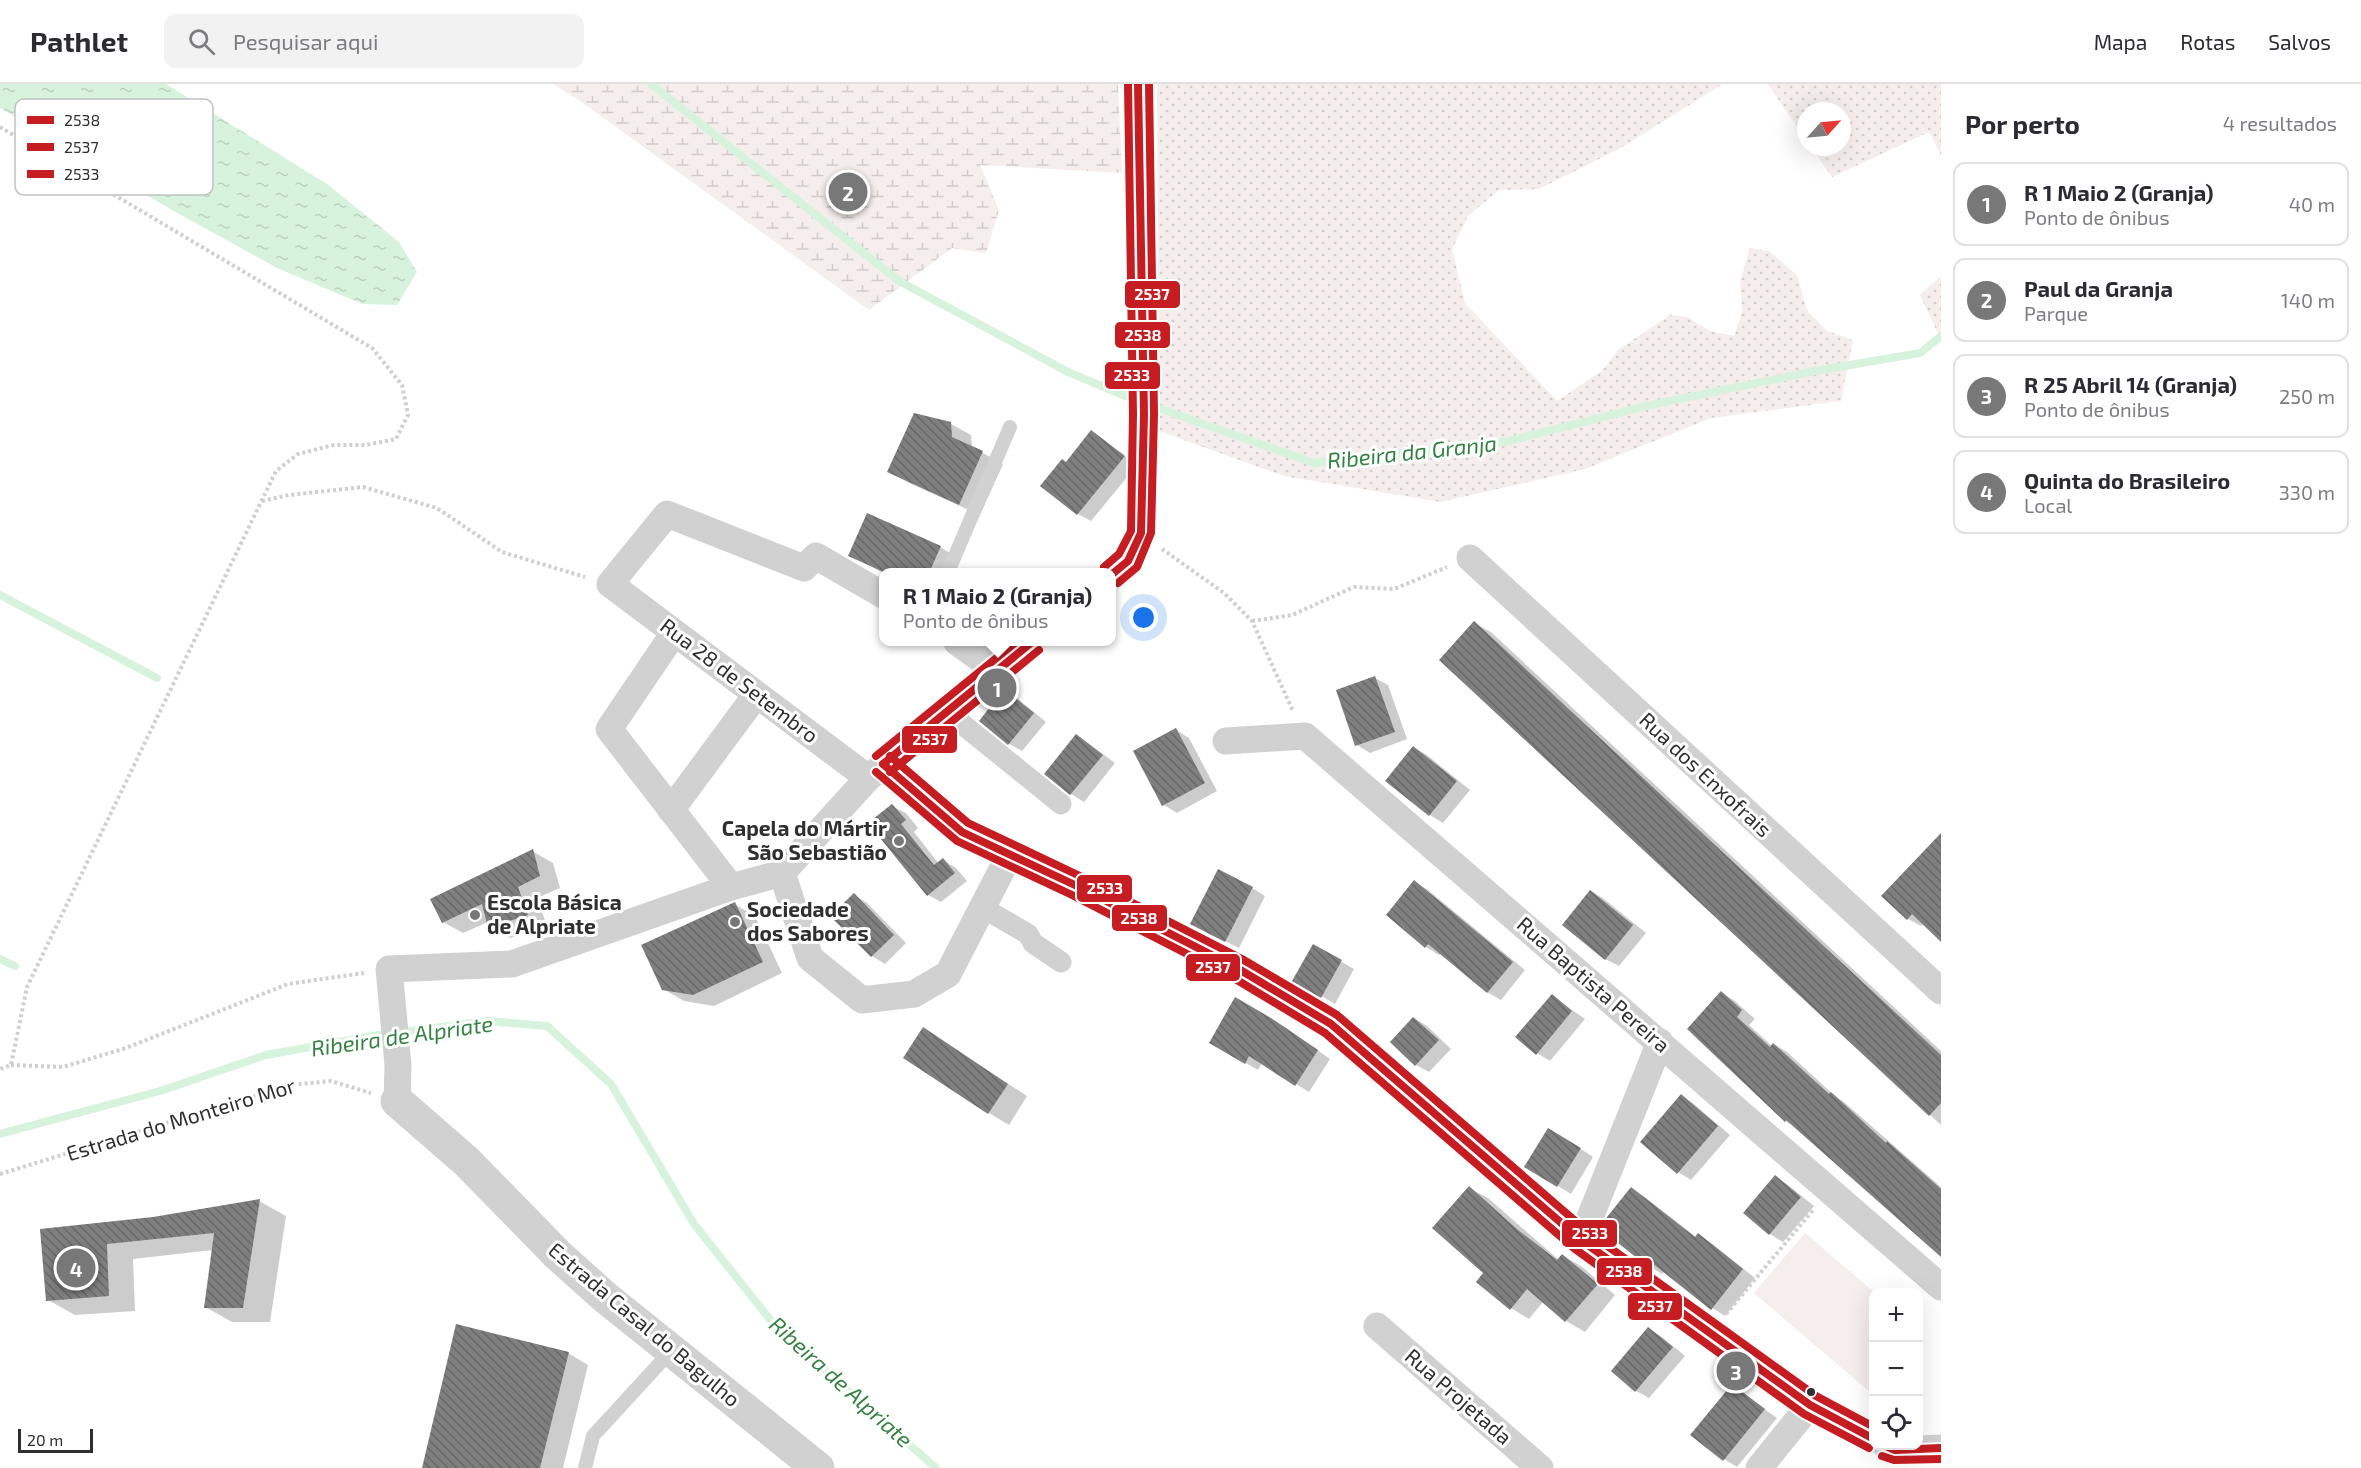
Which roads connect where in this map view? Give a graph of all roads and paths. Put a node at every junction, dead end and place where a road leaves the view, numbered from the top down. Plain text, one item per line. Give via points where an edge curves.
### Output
1 (1138, 84) edge
2 (0, 127) edge
3 (15, 136) edge
4 (114, 195) edge
5 (1010, 427) dead end
6 (261, 501) junction
7 (1141, 533) junction
8 (1470, 558) joint
9 (950, 568) edge
10 (1116, 571) edge
11 (610, 584) junction
12 (879, 593) edge
13 (1252, 621) junction
14 (674, 633) junction
15 (963, 646) edge
16 (1027, 646) edge
17 (997, 671) junction
18 (756, 695) junction
19 (946, 711) junction
20 (1305, 736) junction
21 (1226, 741) dead end
22 (875, 771) junction
23 (1061, 804) dead end
24 (671, 810) junction
25 (1009, 855) junction
26 (782, 873) junction
27 (731, 886) junction
28 (983, 909) junction
29 (1061, 962) dead end
30 (389, 969) junction
31 (1941, 991) edge
32 (1660, 1042) junction
33 (11, 1065) junction
34 (0, 1069) edge
35 (398, 1101) junction
36 (0, 1174) edge
37 (1830, 1190) junction
38 (1581, 1240) junction
39 (1941, 1287) edge
40 (1377, 1326) dead end
41 (1710, 1333) junction
42 (671, 1351) junction
43 (1810, 1405) junction
44 (1869, 1436) edge
45 (1923, 1447) edge
46 (1941, 1448) edge
47 (1892, 1450) edge
48 (585, 1468) edge
49 (818, 1468) edge
50 (1540, 1468) edge
51 (1760, 1468) edge
52 (1919, 1468) edge

1 - 7 street via 1144,404
2 - 3 path
4 - 6 path via 372,348 402,385 408,415 396,439 366,445 334,445 298,454 276,471
5 - 9 lane
6 - 11 path via 363,488 437,508 502,552
6 - 33 path via 27,987
7 - 10 street via 1128,561
7 - 13 path via 1224,593
8 - 13 path via 1394,589 1354,587 1292,615
8 - 31 street, Rua dos Enxofrais
11 - 12 street via 667,514 804,568 816,556
11 - 14 street, Rua 28 de Setembro
13 - 20 path
14 - 18 street, Rua 28 de Setembro
14 - 24 street via 609,729
15 - 17 street
16 - 17 street
17 - 19 street
18 - 22 street, Rua 28 de Setembro
18 - 24 street
19 - 22 street
19 - 23 street
20 - 21 street
20 - 32 street, Rua Baptista Pereira
22 - 25 street, Rua 28 de Setembro via 962,832
22 - 26 street
24 - 27 street
25 - 28 street
25 - 38 street, Rua 28 de Setembro via 1237,968 1331,1024
26 - 27 street
26 - 28 street via 810,958 862,1000 914,994 948,974
27 - 30 street via 512,964
28 - 29 street via 1028,934 1033,944
30 - 33 path via 288,984 126,1048 63,1067
30 - 35 street
32 - 37 street, Rua Baptista Pereira
32 - 38 street
33 - 34 path
35 - 36 path, Estrada do Monteiro Mor via 332,1081 290,1085
35 - 42 street, Estrada Casal do Bagulho via 466,1161 566,1262
37 - 39 street, Rua Baptista Pereira
37 - 41 path
38 - 41 street, Rua 28 de Setembro
40 - 50 street, Rua Projetada
41 - 43 street, Rua 28 de Setembro
42 - 48 lane via 593,1436
42 - 49 street, Estrada Casal do Bagulho
43 - 44 street, Rua 28 de Setembro
43 - 51 street
45 - 46 street
47 - 52 street, Rua 28 de Setembro

